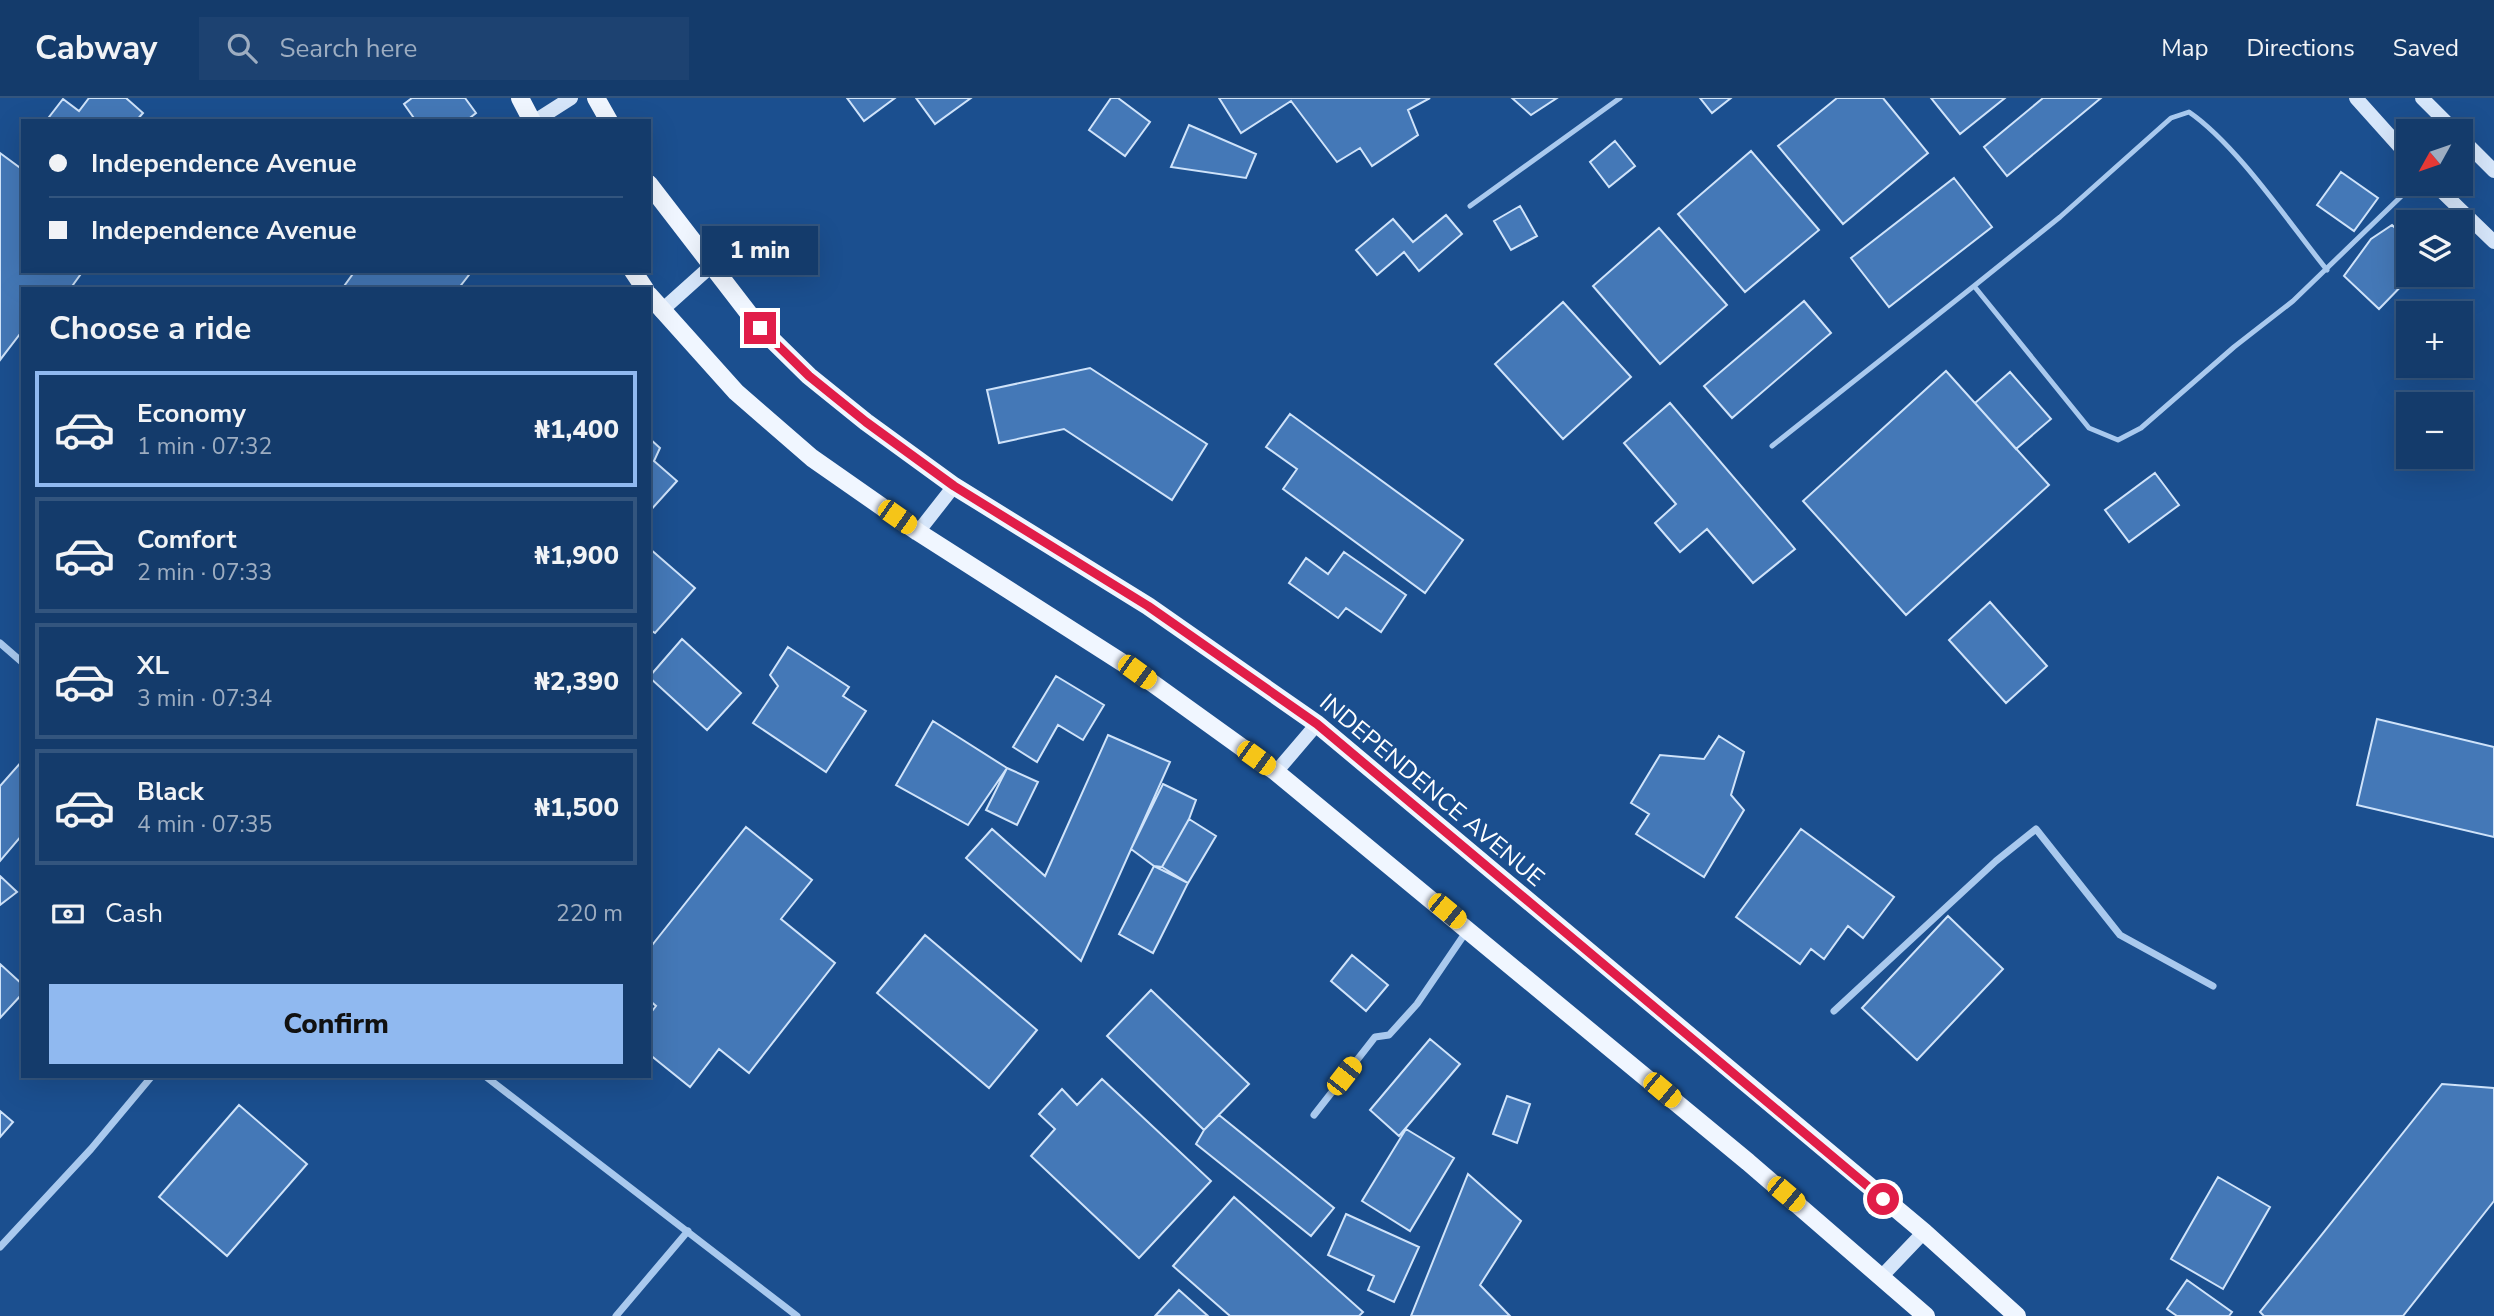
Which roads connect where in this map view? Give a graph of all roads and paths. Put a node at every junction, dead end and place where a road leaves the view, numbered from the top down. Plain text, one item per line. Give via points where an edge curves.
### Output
1 (520, 98) edge
2 (571, 98) edge
3 (596, 98) edge
4 (1620, 98) edge
5 (2356, 98) edge
6 (2422, 98) edge
7 (532, 119) edge
8 (536, 119) edge
9 (608, 119) edge
10 (2443, 119) edge
11 (2396, 143) edge
12 (2473, 150) edge
13 (2494, 171) edge
14 (651, 187) edge
15 (2402, 196) edge
16 (2446, 196) edge
17 (1470, 206) dead end
18 (2494, 242) edge
19 (710, 267) junction
20 (2327, 270) junction
21 (1974, 286) junction
22 (651, 298) edge
23 (661, 311) junction
24 (1772, 446) dead end
25 (954, 486) junction
26 (918, 532) junction
27 (0, 643) edge
28 (21, 661) edge
29 (1317, 724) junction
30 (1276, 772) junction
31 (1469, 929) junction
32 (2213, 986) dead end
33 (1834, 1011) dead end
34 (150, 1078) edge
35 (488, 1078) edge
36 (1314, 1115) dead end
37 (688, 1231) junction
38 (1924, 1232) junction
39 (0, 1247) edge
40 (1882, 1276) junction
41 (617, 1316) edge
42 (797, 1316) edge
43 (1926, 1316) edge
44 (2017, 1316) edge

1 - 7 main road
2 - 8 main road
3 - 9 main road
4 - 17 lane
5 - 11 main road
6 - 10 main road
12 - 13 main road
14 - 19 main road, INDEPENDENCE AVENUE
15 - 20 lane
16 - 18 main road
19 - 23 main road
19 - 25 main road, INDEPENDENCE AVENUE via 760,328 809,376
20 - 21 lane via 2141,429 2118,440 2089,428
20 - 21 lane via 2241,164 2205,123 2189,112 2171,118
21 - 24 lane
22 - 23 main road
23 - 26 main road via 755,409 812,458
25 - 26 main road
25 - 29 main road, INDEPENDENCE AVENUE via 1148,606
26 - 30 main road via 1137,672
27 - 28 street
29 - 30 main road
29 - 38 main road, INDEPENDENCE AVENUE
30 - 31 main road
31 - 36 street via 1417,1004 1389,1035 1374,1037
31 - 40 main road
32 - 33 street via 2120,934 2036,830 1996,861
34 - 39 street
35 - 37 street
37 - 41 street
37 - 42 street
38 - 40 main road
38 - 44 main road, INDEPENDENCE AVENUE
40 - 43 main road

